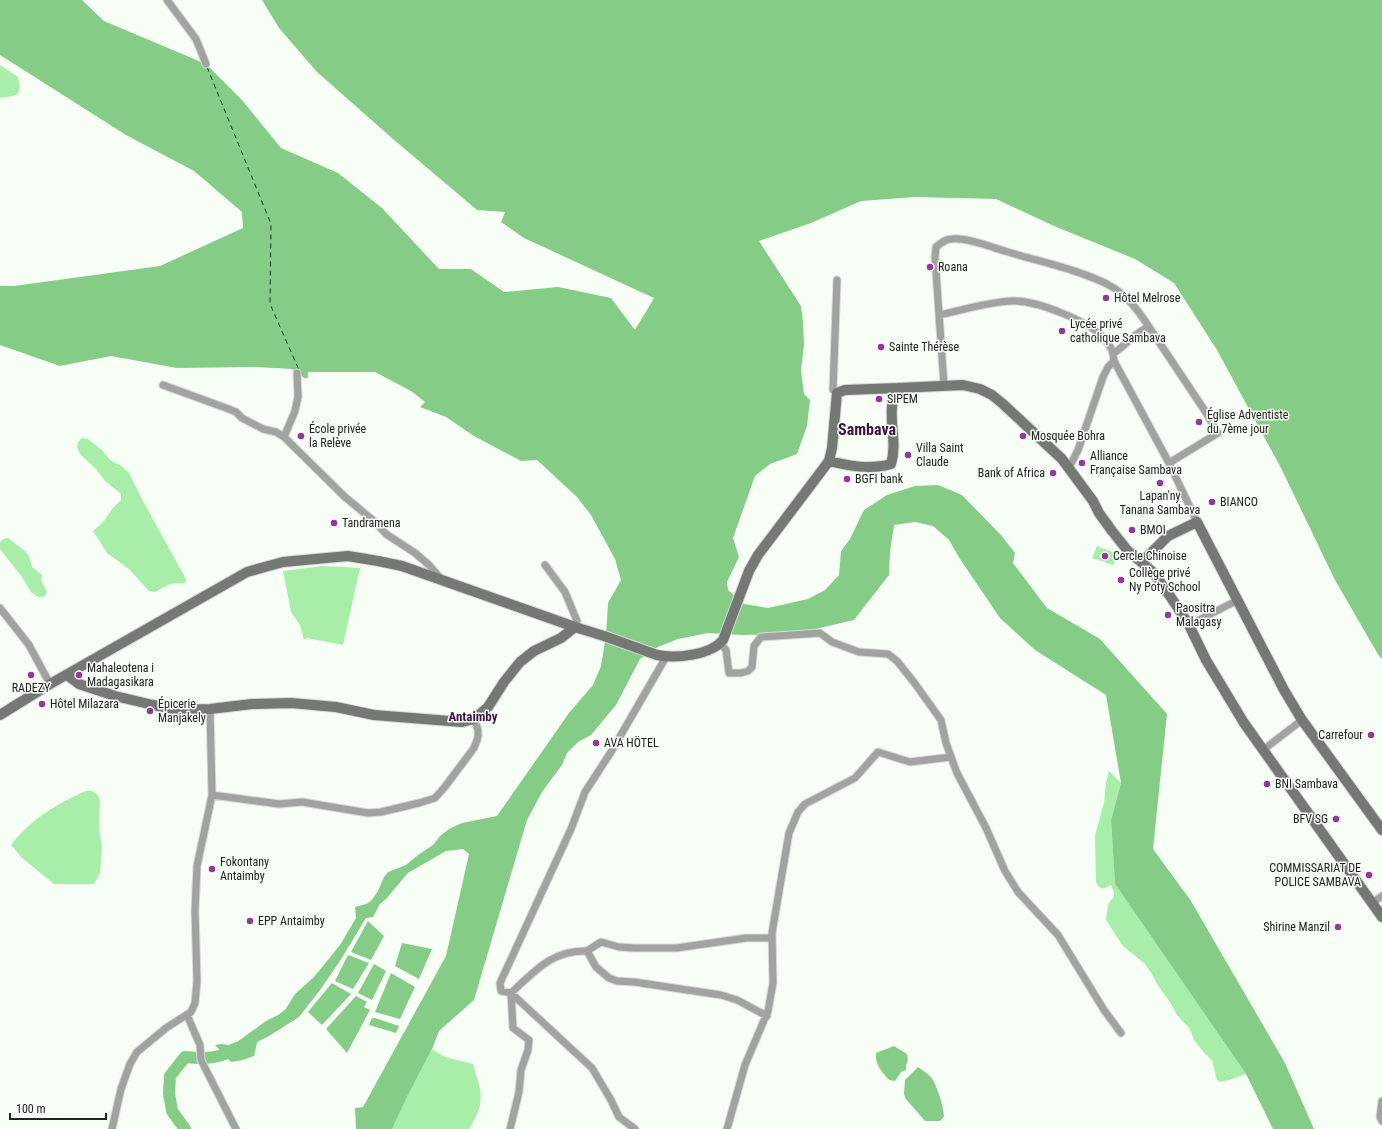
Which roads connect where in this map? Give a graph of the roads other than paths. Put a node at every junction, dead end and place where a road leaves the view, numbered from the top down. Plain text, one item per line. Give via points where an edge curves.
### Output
1 (167, 0) edge
2 (206, 64) dead end
3 (838, 280) dead end
4 (939, 315) junction
5 (1149, 327) junction
6 (1114, 353) junction
7 (1114, 361) junction
8 (297, 373) dead end
9 (163, 385) dead end
10 (944, 385) junction
11 (898, 388) junction
12 (837, 393) junction
13 (284, 437) junction
14 (829, 461) junction
15 (1169, 463) junction
16 (1070, 468) junction
17 (1197, 522) junction
18 (1142, 562) junction
19 (545, 565) dead end
20 (443, 581) junction
21 (1238, 600) junction
22 (0, 608) edge
23 (1189, 625) junction
24 (575, 627) junction
25 (722, 641) junction
26 (662, 656) junction
27 (67, 675) junction
28 (50, 684) junction
29 (210, 709) junction
30 (0, 715) edge
31 (474, 719) junction
32 (1302, 720) junction
33 (1263, 750) junction
34 (951, 757) junction
35 (212, 795) junction
36 (1382, 830) edge
37 (1382, 896) edge
38 (1372, 903) junction
39 (1382, 917) edge
40 (772, 938) junction
41 (587, 951) junction
42 (511, 993) junction
43 (187, 1015) junction
44 (766, 1016) junction
45 (1121, 1033) dead end
46 (1382, 1101) edge
47 (1382, 1121) edge
48 (112, 1129) edge
49 (236, 1129) edge
50 (510, 1129) edge
51 (635, 1129) edge
52 (727, 1129) edge

1 - 2 street via 196,39
3 - 12 street via 833,390
4 - 5 street via 936,247 943,241 953,238 1055,264 1107,284 1135,307
4 - 6 street via 1001,302 1026,301 1049,308 1091,327 1105,339
4 - 10 street
5 - 6 street via 1144,328
5 - 15 street via 1218,433
6 - 7 street
7 - 15 street
7 - 16 street via 1103,377
8 - 13 street via 298,397
9 - 13 street via 226,408
10 - 11 main road
10 - 16 main road via 963,385 992,395
11 - 12 main road via 845,390
11 - 14 main road via 892,407 891,464 871,468
12 - 14 main road
13 - 20 street via 345,497 386,534 415,553
14 - 25 main road via 758,555 749,571
15 - 17 street
16 - 18 main road via 1112,531
17 - 18 main road via 1168,536
17 - 21 main road
18 - 23 main road via 1153,572
19 - 24 street via 565,592 577,621
20 - 24 main road
20 - 27 main road via 402,566 348,556 283,562 247,572
21 - 23 street
21 - 32 main road
22 - 28 street via 29,646
23 - 33 main road via 1206,660
24 - 26 main road
24 - 31 main road via 520,662 488,707
25 - 26 main road via 718,646 702,652
25 - 34 street via 729,673 741,673 752,667 754,646 761,637 820,633 832,642 859,652 888,654 897,661 941,720
26 - 42 street via 611,752 585,792 500,983 501,991
27 - 28 main road
27 - 29 main road via 80,684 153,706 180,710
28 - 30 main road
29 - 31 main road via 291,703 336,707 374,715 462,722
29 - 35 street
31 - 35 street via 478,736 474,748 435,798 419,803 368,813 302,802 279,804
32 - 33 street
32 - 36 main road
33 - 38 main road
34 - 40 street via 910,762 878,752 855,778 805,804 798,812 789,833
34 - 45 street via 1005,871 1018,892 1058,935
35 - 43 street via 197,866 197,982 195,1003
37 - 38 street
38 - 39 main road
40 - 41 street via 746,938 677,948 619,947 601,942
40 - 44 street via 773,982
41 - 42 street via 574,951 547,961
41 - 44 street via 596,967 617,981 721,995 737,1000
42 - 50 street via 513,1028 529,1040 520,1070 519,1092
42 - 51 street via 592,1068 620,1117
43 - 48 street via 166,1028 137,1052 121,1089
43 - 49 street via 200,1045 201,1059
44 - 52 street via 745,1065
46 - 47 street

